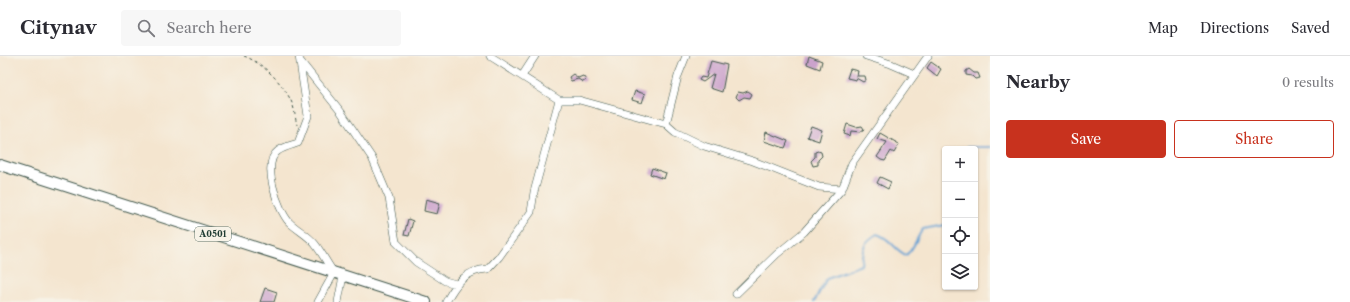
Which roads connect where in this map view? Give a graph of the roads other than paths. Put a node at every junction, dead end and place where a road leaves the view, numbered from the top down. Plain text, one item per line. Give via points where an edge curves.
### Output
1 (490, 56) edge
2 (536, 56) edge
3 (686, 56) edge
4 (866, 56) edge
5 (928, 56) edge
6 (299, 57) edge
7 (914, 74) junction
8 (522, 76) junction
9 (559, 100) junction
10 (666, 124) junction
11 (0, 165) edge
12 (842, 189) junction
13 (338, 274) junction
14 (456, 284) junction
15 (736, 294) dead end
16 (318, 302) edge
17 (338, 302) edge
18 (426, 302) edge
19 (446, 302) edge

1 - 8 street
2 - 8 street
3 - 10 street via 678,76
4 - 7 street
5 - 7 street
6 - 13 street via 308,116 298,143 278,151 272,158 275,195 282,213 289,222 314,243
6 - 14 street via 372,158 389,198 396,242 416,262 445,281
7 - 12 street via 852,163
8 - 9 street
9 - 10 street via 579,100
9 - 14 street via 531,212 499,257 488,268 476,270
10 - 12 street via 675,132 704,146 753,161 819,187
11 - 13 highway, A0501
12 - 15 street via 804,232
13 - 16 street
13 - 17 street
13 - 18 highway, A0501
14 - 19 street

